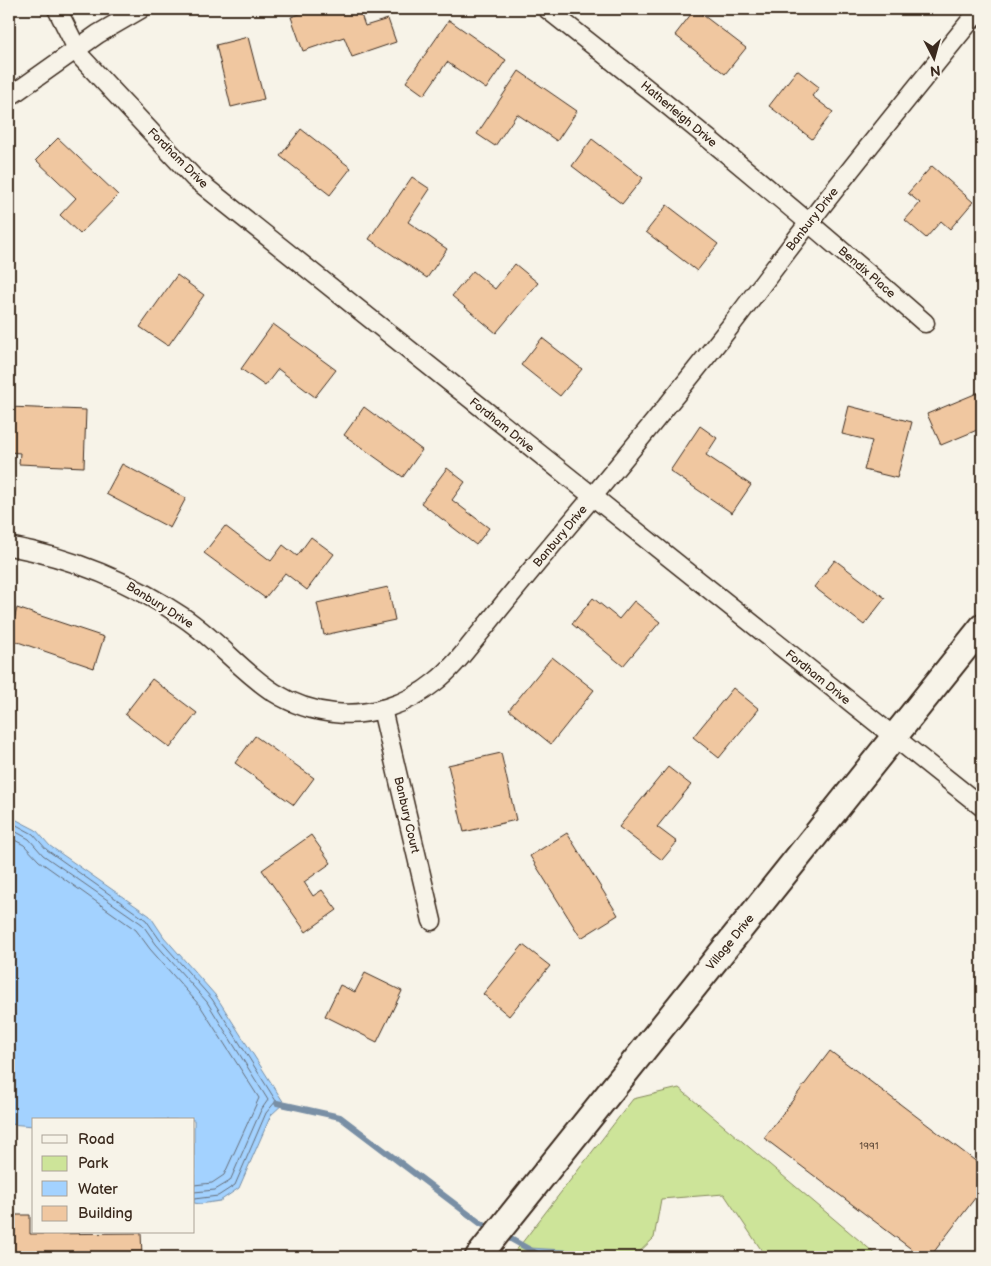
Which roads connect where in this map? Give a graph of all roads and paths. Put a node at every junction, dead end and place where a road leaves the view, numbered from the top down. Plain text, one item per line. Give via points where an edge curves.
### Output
1 (57, 9) edge
2 (141, 9) edge
3 (547, 9) edge
4 (980, 9) edge
5 (76, 49) junction
6 (9, 98) edge
7 (809, 222) junction
8 (925, 323) dead end
9 (592, 497) junction
10 (9, 546) edge
11 (982, 627) edge
12 (382, 709) junction
13 (894, 738) junction
14 (982, 807) edge
15 (432, 921) dead end
16 (478, 1257) edge

1 - 5 street, Fordham Drive
2 - 5 street
3 - 7 street, Hatherleigh Drive
4 - 7 street, Banbury Drive
5 - 6 street
5 - 9 street, Fordham Drive via 194,178
7 - 8 street, Bendix Place
7 - 9 street, Banbury Drive via 728,329
9 - 12 street, Banbury Drive via 450,668 420,693
9 - 13 street, Fordham Drive
10 - 12 street, Banbury Drive via 88,567 147,595 185,618 252,678 290,703 338,714
11 - 13 main road, Village Drive
12 - 15 street, Banbury Court
13 - 14 street, Fordham Drive
13 - 16 main road, Village Drive

